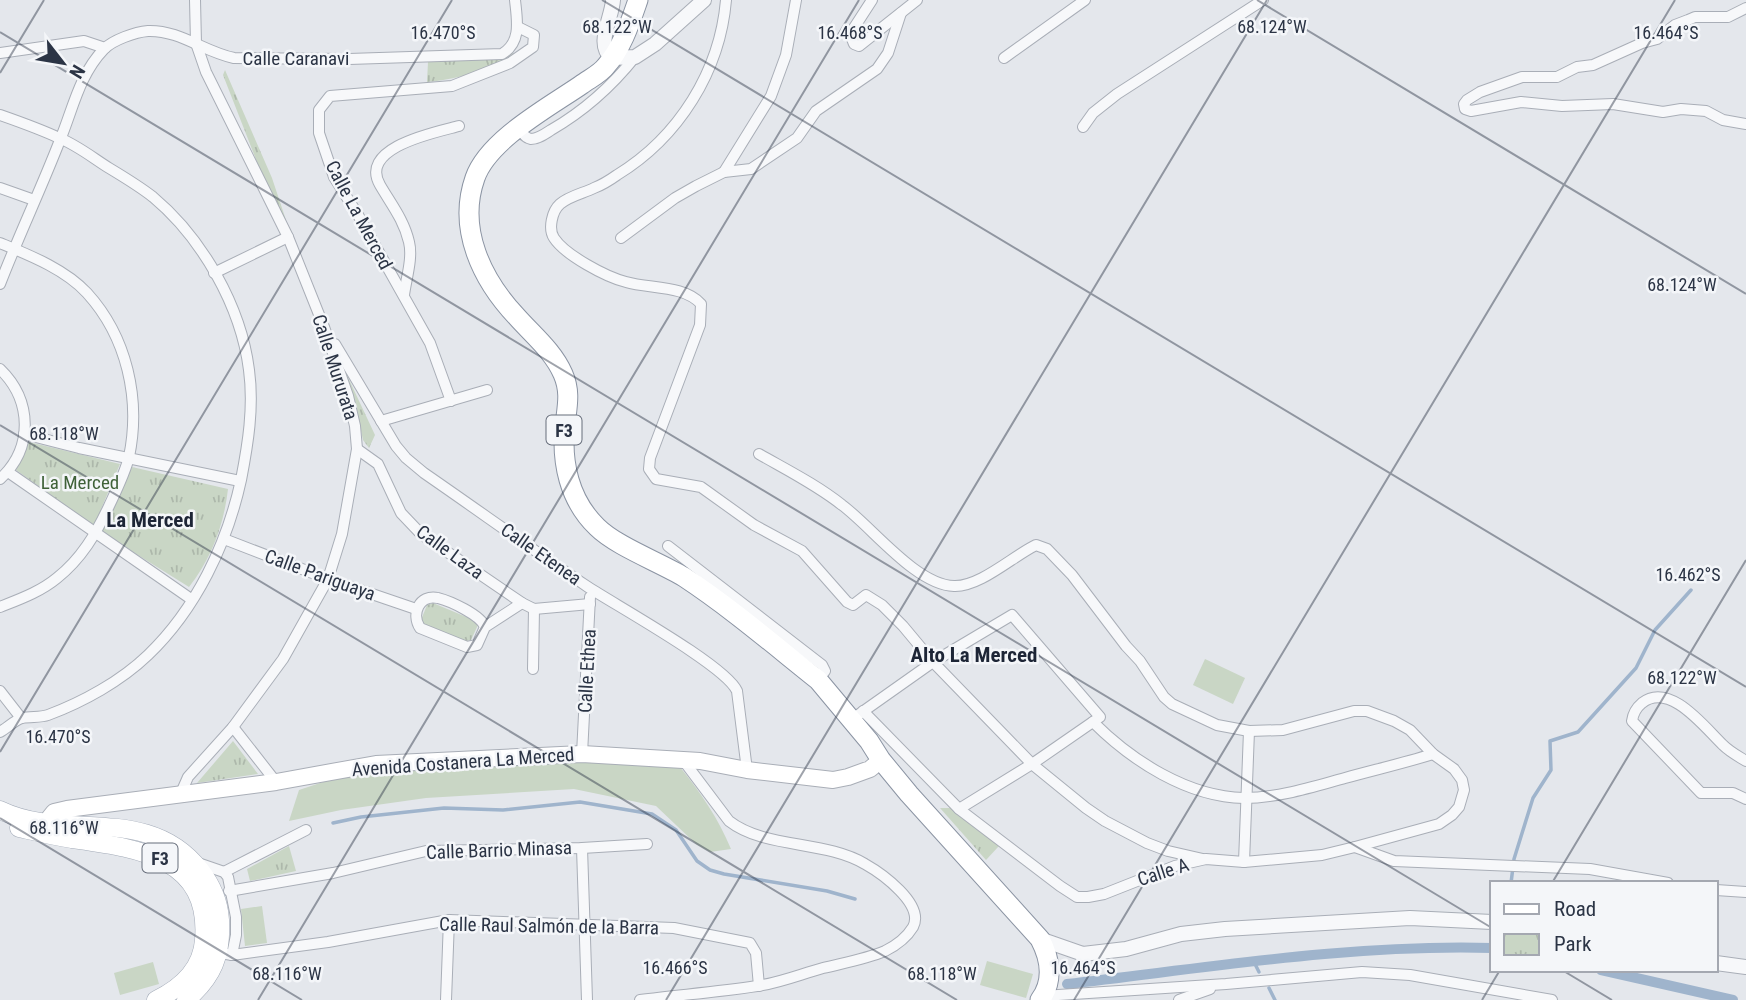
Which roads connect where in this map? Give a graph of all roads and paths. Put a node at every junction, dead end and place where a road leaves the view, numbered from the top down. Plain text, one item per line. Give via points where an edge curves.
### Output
1 (195, 0) edge
2 (516, 0) edge
3 (613, 0) edge
4 (638, 0) edge
5 (704, 0) edge
6 (726, 0) edge
7 (796, 0) edge
8 (872, 0) edge
9 (917, 0) edge
10 (1086, 0) edge
11 (1263, 0) edge
12 (1746, 8) edge
13 (901, 13) junction
14 (518, 27) junction
15 (196, 43) junction
16 (105, 48) junction
17 (0, 53) edge
18 (635, 57) junction
19 (612, 58) junction
20 (1004, 58) dead end
21 (0, 115) edge
22 (1746, 124) edge
23 (459, 126) dead end
24 (1083, 127) dead end
25 (519, 128) junction
26 (61, 138) junction
27 (724, 172) junction
28 (0, 188) edge
29 (34, 200) junction
30 (288, 237) junction
31 (621, 237) dead end
32 (0, 243) edge
33 (14, 248) junction
34 (214, 273) junction
35 (0, 284) edge
36 (404, 295) junction
37 (324, 327) junction
38 (0, 369) edge
39 (486, 390) dead end
40 (451, 401) junction
41 (381, 421) junction
42 (24, 434) junction
43 (357, 449) junction
44 (759, 454) dead end
45 (128, 459) junction
46 (4, 476) edge
47 (240, 481) junction
48 (96, 535) junction
49 (224, 540) junction
50 (668, 546) dead end
51 (328, 579) junction
52 (589, 588) junction
53 (191, 599) junction
54 (522, 603) junction
55 (590, 604) junction
56 (0, 607) edge
57 (416, 609) junction
58 (534, 609) junction
59 (485, 627) junction
60 (933, 663) junction
61 (533, 669) dead end
62 (818, 680) junction
63 (0, 691) edge
64 (857, 715) junction
65 (21, 718) junction
66 (1093, 722) junction
67 (233, 727) junction
68 (1249, 731) junction
69 (0, 732) edge
70 (582, 754) junction
71 (1433, 754) junction
72 (683, 760) junction
73 (881, 760) junction
74 (1746, 761) edge
75 (1032, 764) junction
76 (747, 770) junction
77 (276, 782) junction
78 (181, 793) junction
79 (1743, 795) edge
80 (1245, 798) junction
81 (960, 809) junction
82 (0, 810) edge
83 (0, 820) edge
84 (51, 829) junction
85 (306, 830) dead end
86 (647, 844) dead end
87 (582, 848) junction
88 (1355, 848) junction
89 (1206, 859) junction
90 (192, 860) junction
91 (1244, 862) junction
92 (224, 872) junction
93 (1657, 881) edge
94 (1718, 890) edge
95 (229, 891) junction
96 (1746, 892) edge
97 (449, 920) junction
98 (1490, 922) edge
99 (584, 925) junction
100 (1040, 939) junction
101 (218, 952) junction
102 (1718, 963) edge
103 (1746, 967) edge
104 (1226, 984) junction
105 (760, 986) junction
106 (1043, 995) edge
107 (181, 997) edge
108 (156, 1000) edge
109 (446, 1000) edge
110 (587, 1000) edge
111 (640, 1000) edge
112 (1179, 1000) edge
113 (1552, 1000) edge

1 - 15 street, Calle Mururata
2 - 14 street
3 - 19 street via 603,45
4 - 19 highway, F3
5 - 18 street
6 - 60 street via 714,60 679,120 621,173 560,204 551,231 565,249 606,275 682,292 701,304 700,325 650,458 652,475 665,482 701,487 754,525 802,551 847,603 853,605 866,595 875,598
7 - 27 street via 786,55 771,96
8 - 13 street via 850,34 857,46
9 - 13 street
10 - 20 street
11 - 24 street via 1117,94
12 - 22 street via 1728,16 1695,17 1657,39 1593,65 1557,76 1522,78 1480,92 1464,104 1465,109 1476,111 1521,102 1614,104 1706,111
13 - 27 street via 888,53 877,69 816,111 797,138 763,162 743,171
14 - 15 street, Calle Caranavi via 513,45 502,54 234,58
14 - 36 street, Calle La Merced via 534,35 533,47 479,76 452,86 330,96 318,110 319,133 334,177
15 - 16 street, Calle Caranavi via 144,31
15 - 30 street, Calle Mururata
16 - 17 street via 84,41
16 - 26 street via 79,85
18 - 19 street
18 - 25 street via 599,97 566,122 530,139
19 - 25 highway, F3 via 605,68
21 - 26 street
23 - 36 street via 406,141 390,149 378,164 378,183 397,209 410,244
25 - 62 highway, F3 via 495,148 475,178 470,216 473,246 494,290 552,354 567,382 565,468 576,499 613,540 718,600
26 - 29 street
26 - 34 street via 153,197 197,246
27 - 31 street via 675,198
28 - 29 street
29 - 33 street
30 - 34 street
30 - 37 street, Calle Mururata
32 - 33 street
33 - 35 street
33 - 45 street via 63,273 105,316 128,370 132,400
34 - 47 street via 241,333 249,370 250,423
36 - 40 street, Calle La Merced via 430,343
37 - 41 street, Calle Etenea
37 - 43 street, Calle Mururata via 348,396
38 - 42 street via 19,392
39 - 40 street
40 - 41 street
41 - 52 street, Calle Etenea via 406,458 424,473
42 - 45 street
42 - 46 street
43 - 51 street, Calle Mururata via 342,534
43 - 54 street, Calle Laza via 378,464 401,513 421,534
44 - 68 street via 839,502 901,558 939,582 970,583 1035,545 1047,549 1164,697 1217,726
45 - 47 street
45 - 48 street
46 - 48 street
47 - 49 street
48 - 53 street
48 - 56 street via 56,579
49 - 51 street, Calle Pariguaya
49 - 53 street
50 - 62 street via 822,665 825,671
51 - 57 street, Calle Pariguaya
51 - 67 street, Calle Mururata via 283,659
52 - 55 street, Calle Ethea
52 - 76 street, Calle Etenea via 730,681 737,691
53 - 65 street via 171,630 119,678 45,716
54 - 58 street, Calle Laza
54 - 59 street
55 - 58 street
55 - 70 street, Calle Ethea
57 - 59 street via 426,600 439,599 479,617
57 - 59 street via 420,628 467,647 477,645
58 - 61 street
60 - 64 street
60 - 66 street via 1012,615 1100,717
60 - 75 street
62 - 64 highway, F3
63 - 65 street
64 - 73 highway, F3
64 - 81 street, Calle A
65 - 69 street
66 - 75 street
66 - 80 street via 1126,751 1188,786
67 - 77 street
67 - 78 street, Calle Mururata via 187,777
68 - 71 street via 1283,730 1367,710 1410,730
68 - 80 street
70 - 72 main road, Avenida Costanera La Merced
70 - 77 main road, Avenida Costanera La Merced via 376,764
71 - 80 street via 1308,789
71 - 88 street, Calle A via 1462,780 1462,799 1452,815 1439,824
72 - 76 main road, Avenida Costanera La Merced
72 - 105 street via 738,827 863,862 904,895 913,910 913,927 897,943 877,953
73 - 76 main road, Avenida Costanera La Merced via 870,769 833,780
73 - 100 highway, F3
74 - 79 street via 1728,750 1691,713 1665,698 1648,698 1634,711 1632,721 1701,793
75 - 81 street
75 - 89 street via 1105,821 1168,851
77 - 78 main road, Avenida Costanera La Merced
78 - 84 main road, Avenida Costanera La Merced via 54,812
80 - 91 street
81 - 89 street, Calle A via 1077,897 1104,894 1163,870
82 - 84 main road, F3
83 - 84 main road, F3 via 17,828
84 - 90 main road, F3 via 75,825 148,833
84 - 101 main road, F3 via 137,849 166,861 197,896
85 - 92 street
86 - 87 street, Calle Barrio Minasa
87 - 95 street, Calle Barrio Minasa via 426,851
87 - 99 street
88 - 91 street, Calle A
88 - 93 street via 1394,861 1590,869
89 - 91 street, Calle A
90 - 92 street
90 - 101 main road, F3 via 216,901
92 - 95 street
94 - 96 street
95 - 101 street via 236,935
97 - 99 street, Calle Raul Salmón de la Barra
97 - 101 street, Calle Raul Salmón de la Barra via 328,942
97 - 109 street
98 - 100 street via 1410,918 1225,929 1083,954
99 - 105 street, Calle Raul Salmón de la Barra via 674,928 750,943 756,953
99 - 110 street
100 - 106 highway, F3 via 1050,969
101 - 107 main road, F3 via 198,964
102 - 103 street
104 - 106 street
104 - 112 street
104 - 113 street via 1385,973
105 - 111 street
107 - 108 main road, F3

